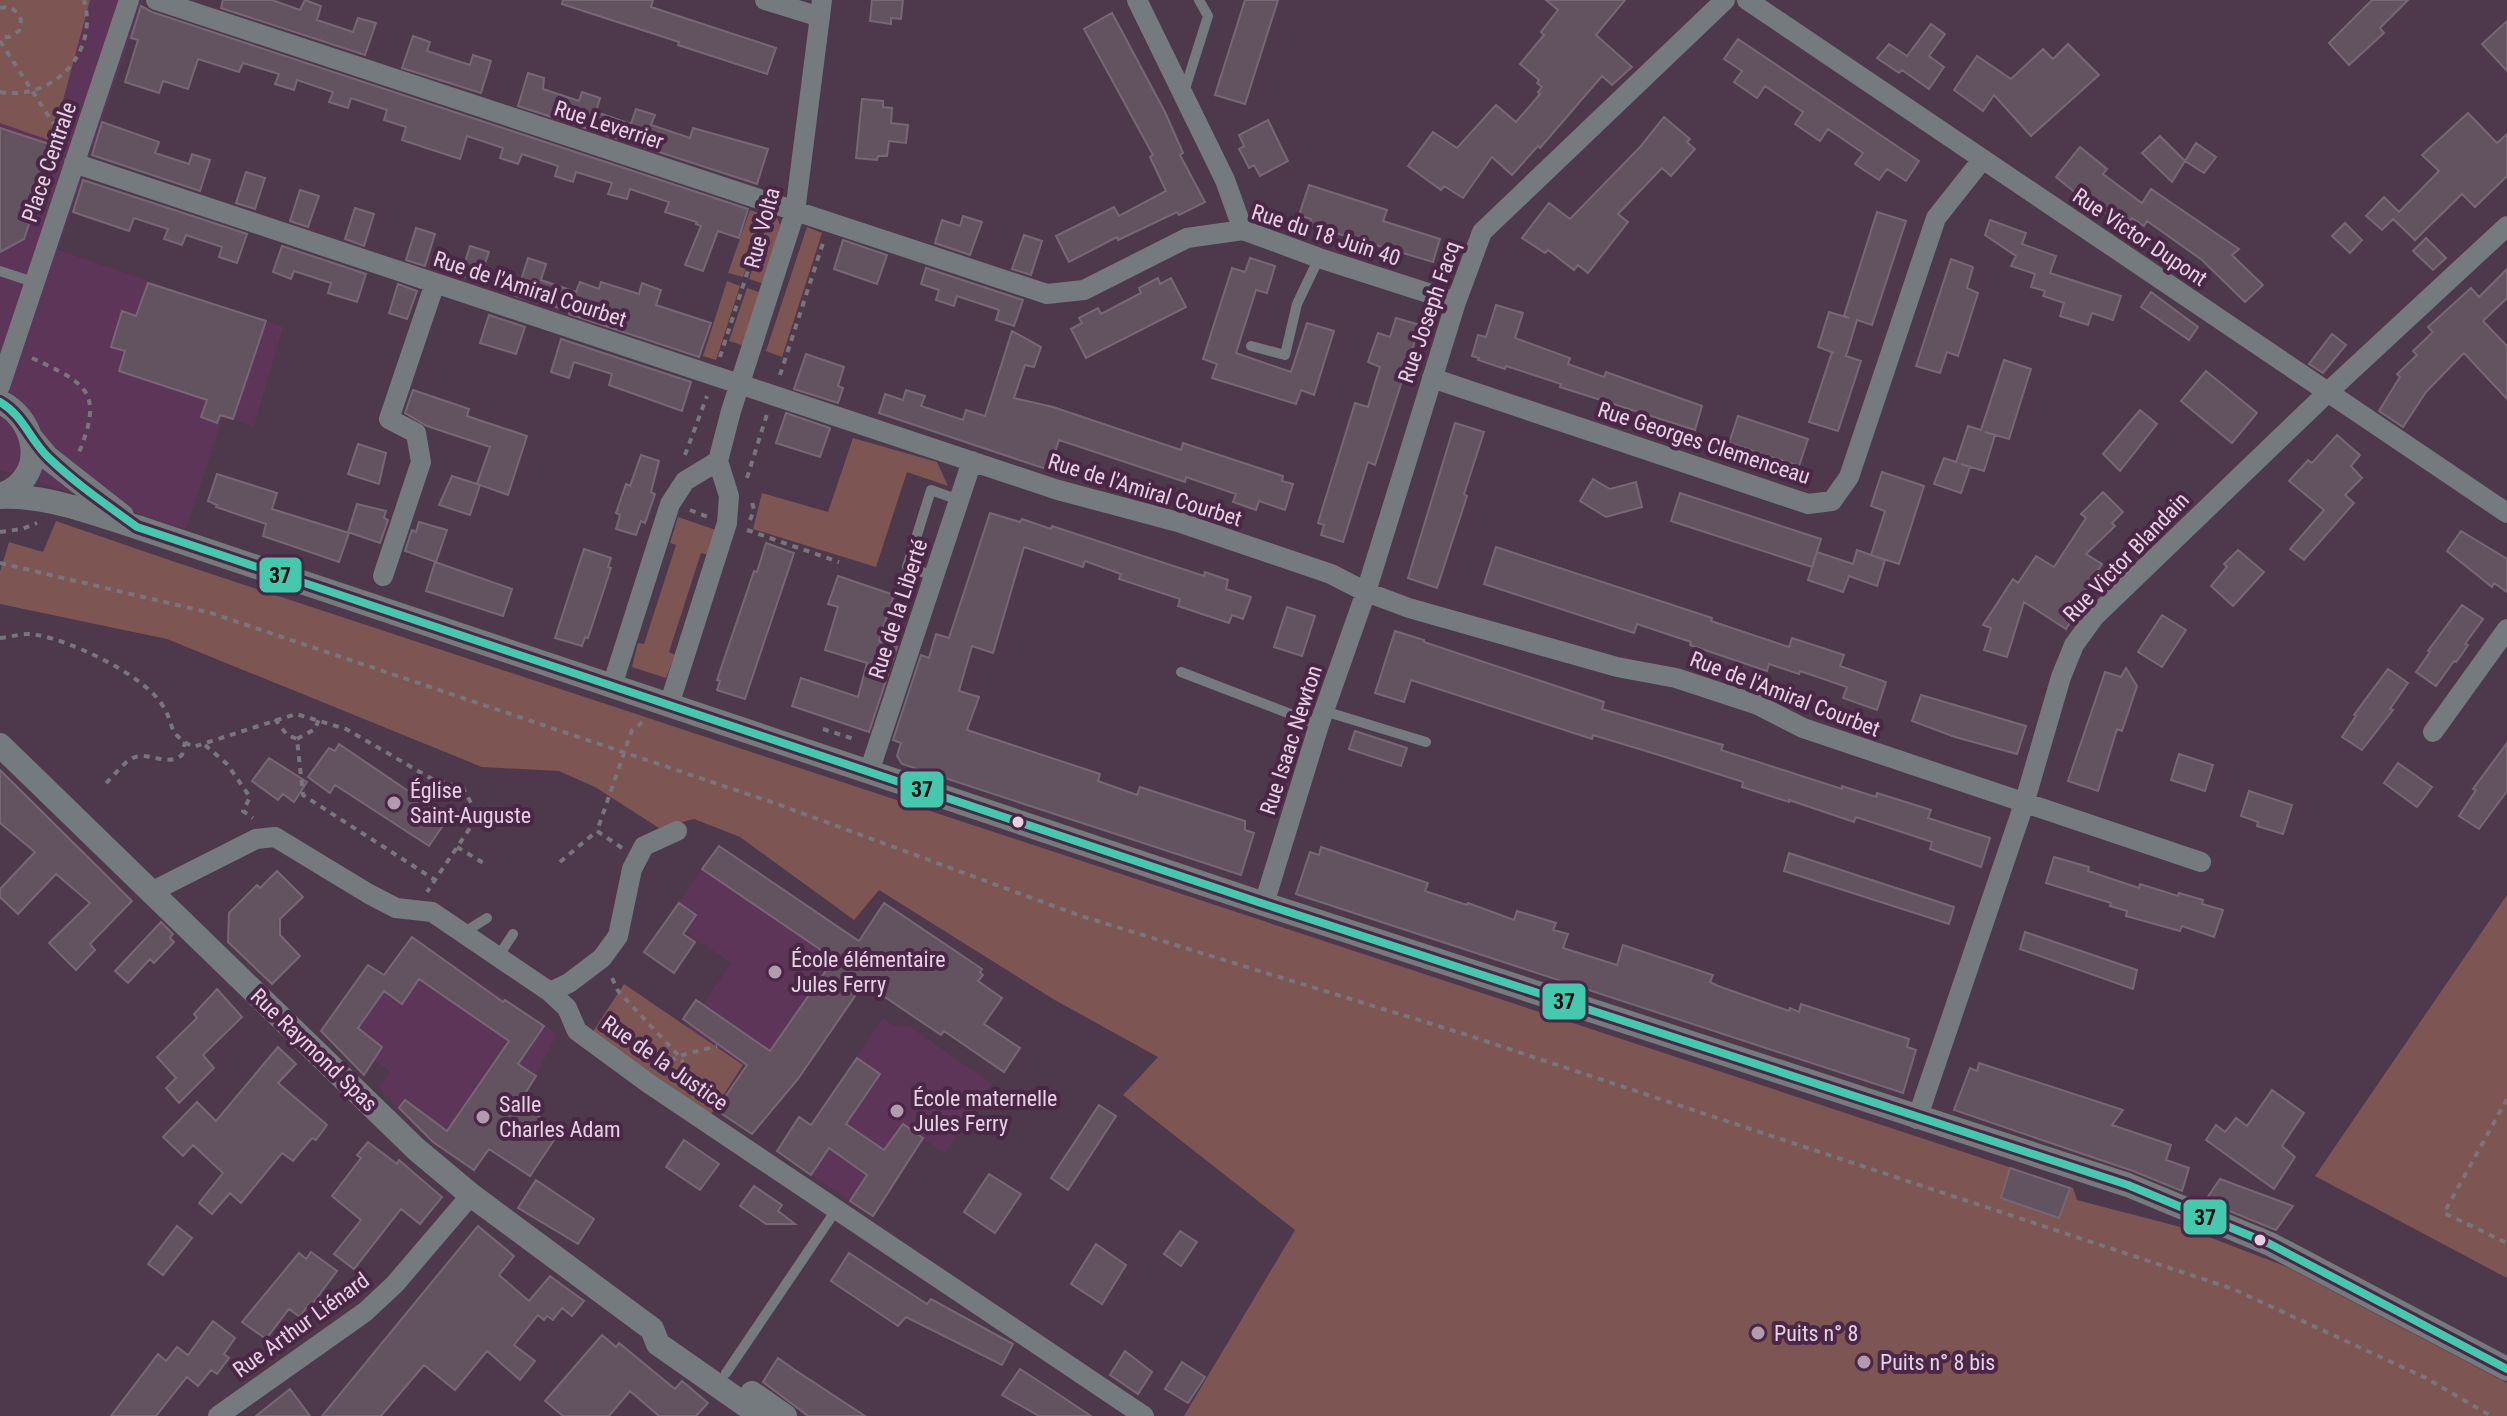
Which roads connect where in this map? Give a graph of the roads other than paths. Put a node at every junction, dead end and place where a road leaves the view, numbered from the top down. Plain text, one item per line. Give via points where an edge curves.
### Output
1 (129, 0) edge
2 (156, 0) edge
3 (765, 0) edge
4 (1137, 0) edge
5 (1199, 0) edge
6 (1725, 0) edge
7 (1747, 0) edge
8 (821, 9) edge
9 (1183, 95) junction
10 (1982, 160) junction
11 (74, 163) junction
12 (795, 212) junction
13 (2507, 226) edge
14 (1243, 230) junction
15 (1319, 258) junction
16 (0, 271) edge
17 (33, 282) junction
18 (435, 283) junction
19 (1047, 294) joint
20 (1456, 302) junction
21 (1251, 346) dead end
22 (1432, 378) junction
23 (740, 383) junction
24 (0, 386) edge
25 (2328, 392) junction
26 (0, 402) edge
27 (32, 439) junction
28 (718, 461) junction
29 (972, 461) junction
30 (0, 496) edge
31 (959, 500) junction
32 (2507, 513) edge
33 (137, 527) junction
34 (383, 576) dead end
35 (934, 576) junction
36 (1366, 592) junction
37 (2507, 629) edge
38 (1181, 672) dead end
39 (612, 686) junction
40 (669, 705) junction
41 (1322, 718) junction
42 (2433, 732) dead end
43 (1426, 742) dead end
44 (0, 745) edge
45 (869, 772) junction
46 (2024, 804) junction
47 (677, 831) dead end
48 (2201, 862) dead end
49 (153, 895) junction
50 (1264, 904) junction
51 (487, 918) dead end
52 (463, 933) junction
53 (513, 934) dead end
54 (498, 957) junction
55 (550, 992) junction
56 (1917, 1119) junction
57 (471, 1195) junction
58 (836, 1210) junction
59 (2507, 1369) edge
60 (722, 1379) junction
61 (218, 1416) edge
62 (761, 1416) edge
63 (785, 1416) edge
64 (1144, 1416) edge

1 - 11 street, Place Centrale
2 - 12 street, Rue Leverrier
3 - 8 street
4 - 9 street
5 - 9 lane via 1208,16
6 - 20 street, Rue Joseph Facq via 1482,232
7 - 10 street, Rue Victor Dupont
8 - 12 street, Rue Volta
9 - 14 street
10 - 22 street, Rue Georges Clemenceau via 1936,218 1849,477 1832,501 1808,504
10 - 25 street, Rue Victor Dupont
11 - 17 street, Place Centrale
11 - 18 street, Rue de l'Amiral Courbet
12 - 19 street, Rue Leverrier
12 - 23 street, Rue Volta
13 - 25 street, Rue Victor Blandain
14 - 15 street, Rue du 18 Juin 40
14 - 19 street, Rue du 18 Juin 40 via 1187,238 1084,290
15 - 20 street, Rue du 18 Juin 40
15 - 21 lane via 1297,304 1285,355
16 - 17 lane
17 - 24 street, Place Centrale
18 - 23 street, Rue de l'Amiral Courbet
18 - 34 street via 389,419 416,433 421,462
20 - 22 street, Rue Joseph Facq
22 - 36 street, Rue Joseph Facq
23 - 28 street, Rue Volta
23 - 29 street, Rue de l'Amiral Courbet
25 - 32 street, Rue Victor Dupont
25 - 46 street, Rue Victor Blandain via 2095,616 2074,645 2061,677
26 - 27 street via 25,422
27 - 30 street via 31,464 18,485
27 - 33 street via 47,457
28 - 39 street via 685,481 670,504
28 - 40 street via 740,528
29 - 31 street, Rue de la Liberté
29 - 36 street, Rue de l'Amiral Courbet via 1178,522 1331,574
30 - 33 street via 53,501
31 - 35 street, Rue de la Liberté
31 - 35 lane via 931,490 907,567
33 - 39 street
35 - 45 street, Rue de la Liberté
36 - 41 street, Rue Isaac Newton
36 - 46 street, Rue de l'Amiral Courbet via 1617,667 1676,678
37 - 42 street
38 - 41 lane
39 - 40 street
40 - 45 street
41 - 43 lane
41 - 50 street, Rue Isaac Newton
44 - 49 street, Rue Raymond Spas
45 - 50 street
46 - 48 street, Rue de l'Amiral Courbet
46 - 56 street, Rue Victor Blandain
47 - 55 street via 644,846 632,869 618,936 602,958
49 - 52 street, Rue de la Justice via 256,839 275,837 396,908 432,912
49 - 57 street, Rue Raymond Spas via 416,1149
50 - 56 street
51 - 52 lane
52 - 54 street, Rue de la Justice
53 - 54 lane
54 - 55 street, Rue de la Justice
55 - 58 street, Rue de la Justice via 567,1008 577,1031
56 - 59 street via 2128,1185 2246,1233
57 - 60 street, Rue Raymond Spas via 652,1329 658,1344
57 - 61 street, Rue Arthur Liénard via 365,1312
58 - 60 lane
58 - 64 street, Rue de la Justice
60 - 62 street, Rue Raymond Spas
60 - 63 street, Rue Raymond Spas

